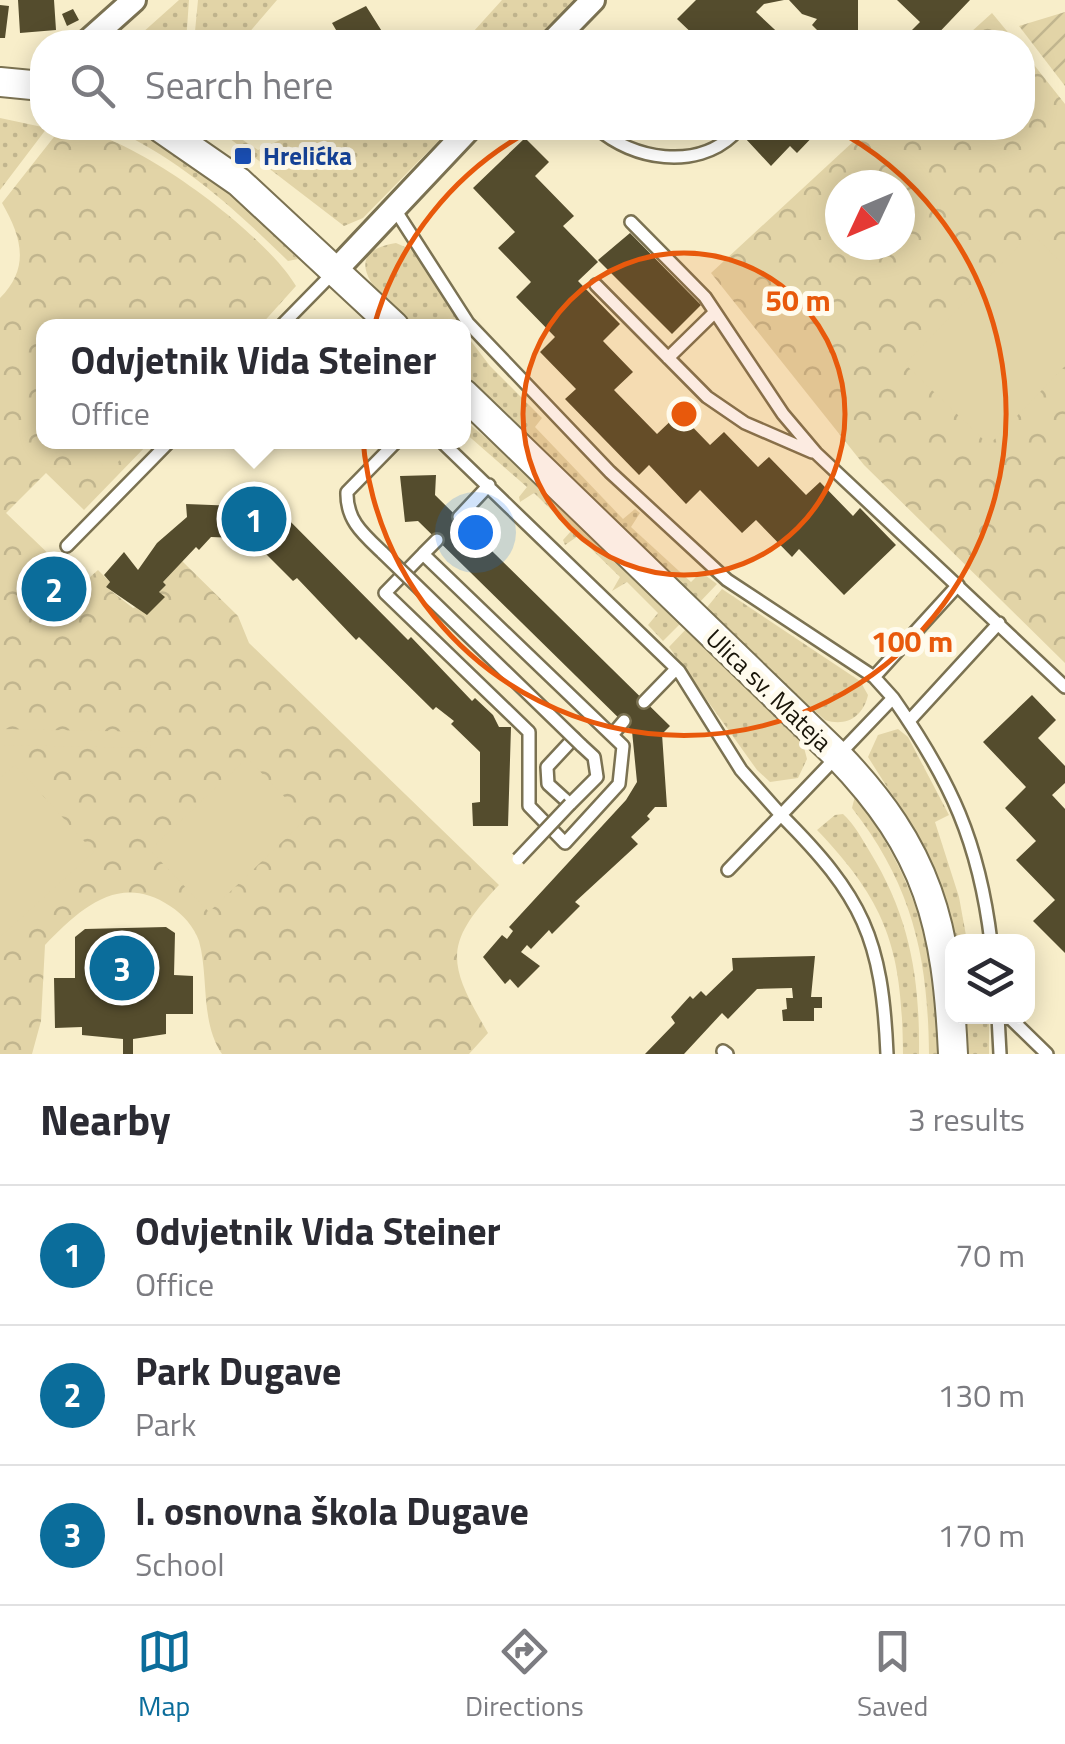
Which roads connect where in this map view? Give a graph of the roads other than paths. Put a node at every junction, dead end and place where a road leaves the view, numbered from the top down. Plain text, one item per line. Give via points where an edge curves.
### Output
1 (134, 0) edge
2 (593, 0) edge
3 (100, 30) edge
4 (564, 30) edge
5 (0, 82) edge
6 (30, 84) edge
7 (178, 140) edge
8 (459, 140) edge
9 (614, 140) edge
10 (728, 140) edge
11 (394, 208) junction
12 (631, 222) dead end
13 (336, 270) junction
14 (596, 285) dead end
15 (715, 312) junction
16 (289, 319) edge
17 (387, 319) edge
18 (465, 319) edge
19 (471, 326) edge
20 (668, 358) junction
21 (471, 401) edge
22 (162, 449) edge
23 (389, 449) edge
24 (449, 449) edge
25 (816, 453) junction
26 (488, 485) junction
27 (458, 517) dead end
28 (437, 540) dead end
29 (67, 546) dead end
30 (423, 554) junction
31 (958, 585) junction
32 (999, 623) junction
33 (676, 669) junction
34 (874, 677) junction
35 (1065, 687) edge
36 (893, 698) junction
37 (644, 702) dead end
38 (624, 721) dead end
39 (909, 721) junction
40 (612, 735) junction
41 (574, 738) junction
42 (837, 755) junction
43 (570, 804) junction
44 (781, 815) junction
45 (518, 860) dead end
46 (728, 870) dead end
47 (990, 934) edge
48 (998, 1024) edge
49 (1016, 1024) edge
50 (887, 1054) edge
51 (953, 1054) edge
52 (1000, 1054) edge
53 (1047, 1054) edge

1 - 3 street
2 - 4 street
5 - 6 street
7 - 13 street via 239,182
8 - 11 street
9 - 10 lane via 630,151 662,155 703,155
11 - 13 street
11 - 18 lane
12 - 15 lane
13 - 16 lane
13 - 17 street
14 - 20 lane
15 - 20 lane
15 - 25 lane
19 - 34 lane via 610,472 727,580
20 - 25 lane via 707,397 745,422
21 - 42 street, Ulica sv. Mateja
22 - 29 lane
23 - 41 lane, bridge via 347,492 346,508 356,526
24 - 26 lane
25 - 31 lane
26 - 27 lane
26 - 33 lane
28 - 30 lane
30 - 40 lane
30 - 40 lane via 385,593 529,732 529,806 565,843 619,784 623,746
31 - 32 lane
31 - 34 lane
32 - 35 lane
32 - 39 lane
33 - 37 lane
33 - 44 lane via 741,770
34 - 36 lane
36 - 39 lane
36 - 42 lane
38 - 40 lane
39 - 47 lane via 964,818 983,876
41 - 43 lane via 594,757 597,776
41 - 43 lane via 547,767 548,784
42 - 44 lane
42 - 51 street, Ulica sv. Mateja via 899,833 928,888 948,967
43 - 45 lane, bridge
44 - 46 lane
44 - 50 lane via 833,868 859,908 880,968
48 - 52 lane
49 - 53 lane

